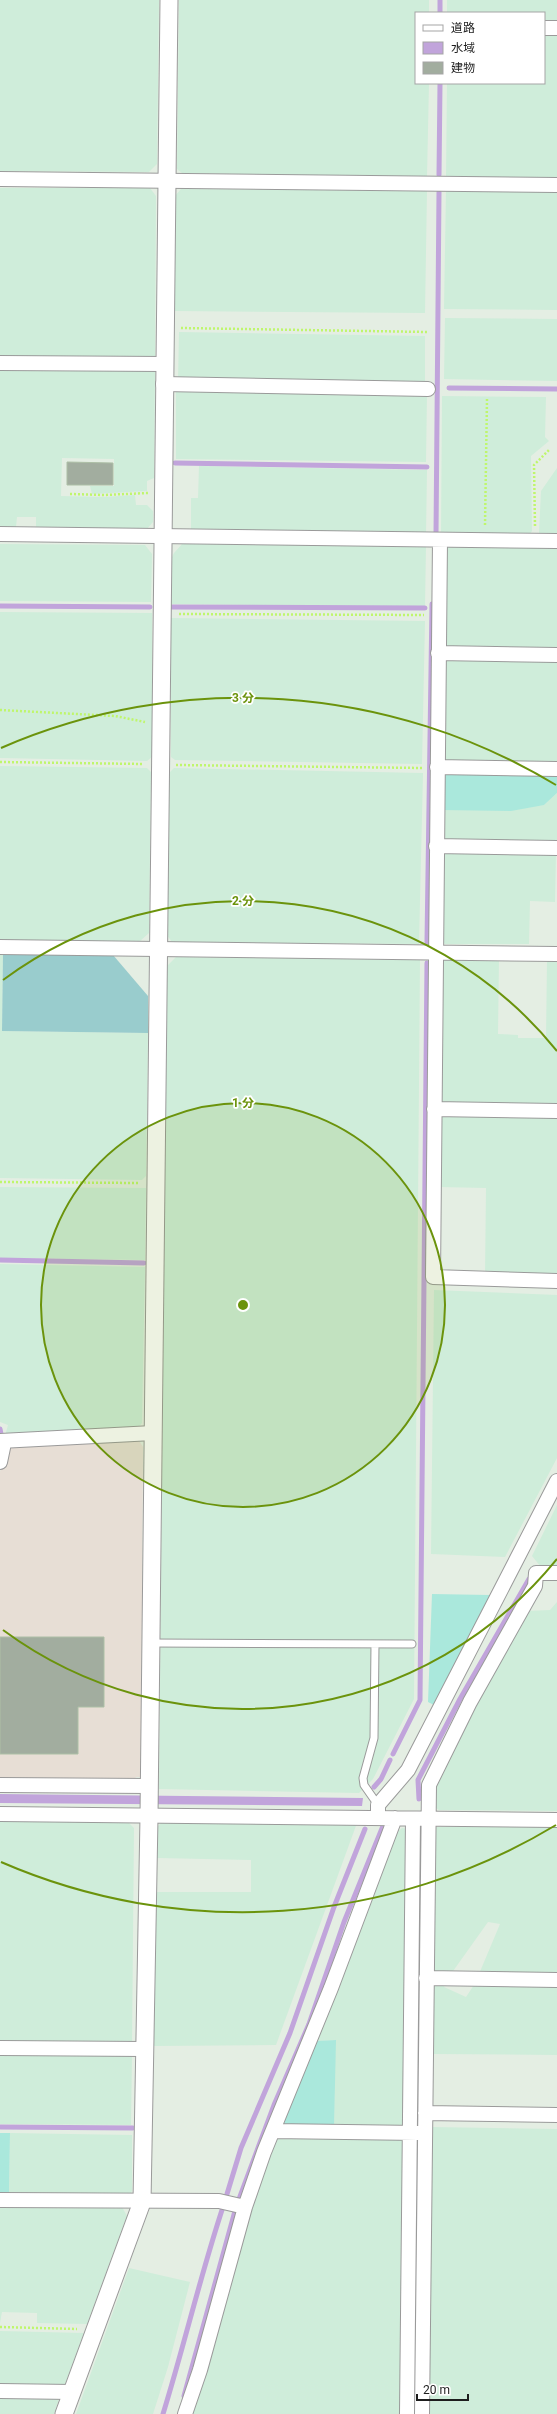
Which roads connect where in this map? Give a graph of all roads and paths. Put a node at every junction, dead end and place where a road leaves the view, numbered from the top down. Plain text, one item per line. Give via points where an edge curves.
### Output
1 (169, 0) edge
2 (545, 28) edge
3 (557, 28) edge
4 (0, 179) edge
5 (166, 180) junction
6 (557, 185) edge
7 (164, 327) junction
8 (428, 332) dead end
9 (0, 363) edge
10 (164, 364) junction
11 (164, 384) junction
12 (428, 389) dead end
13 (487, 399) dead end
14 (550, 449) dead end
15 (162, 492) junction
16 (70, 494) dead end
17 (0, 534) edge
18 (161, 536) junction
19 (440, 540) junction
20 (485, 540) junction
21 (536, 541) junction
22 (557, 541) edge
23 (160, 614) junction
24 (428, 615) dead end
25 (438, 653) junction
26 (557, 655) edge
27 (0, 710) edge
28 (160, 726) junction
29 (0, 762) edge
30 (159, 765) junction
31 (432, 767) junction
32 (557, 769) edge
33 (436, 846) junction
34 (557, 848) edge
35 (0, 947) edge
36 (157, 949) junction
37 (435, 952) junction
38 (557, 954) edge
39 (434, 1109) junction
40 (557, 1111) edge
41 (0, 1182) edge
42 (155, 1183) junction
43 (557, 1282) edge
44 (152, 1433) junction
45 (2, 1442) edge
46 (0, 1462) edge
47 (557, 1481) edge
48 (557, 1573) edge
49 (150, 1643) junction
50 (375, 1644) junction
51 (412, 1644) dead end
52 (0, 1785) edge
53 (149, 1801) junction
54 (378, 1812) junction
55 (0, 1814) edge
56 (395, 1818) junction
57 (413, 1819) junction
58 (428, 1819) junction
59 (557, 1820) edge
60 (426, 1978) junction
61 (557, 1980) edge
62 (0, 2048) edge
63 (144, 2049) junction
64 (425, 2114) junction
65 (557, 2115) edge
66 (273, 2131) junction
67 (410, 2133) junction
68 (424, 2134) junction
69 (0, 2200) edge
70 (142, 2202) junction
71 (245, 2207) junction
72 (0, 2327) edge
73 (96, 2329) junction
74 (0, 2391) edge
75 (72, 2392) junction
76 (64, 2414) edge
77 (185, 2414) edge
78 (407, 2414) edge
79 (422, 2414) edge

1 - 5 street
2 - 3 street
4 - 5 street
5 - 6 street
5 - 7 street
7 - 8 path via 200,330
7 - 10 street
9 - 10 street
10 - 11 street
11 - 12 street
11 - 15 street
13 - 20 path
14 - 21 path via 534,465
15 - 16 path
15 - 18 street
17 - 18 street
18 - 19 street
18 - 23 street
19 - 20 street
19 - 25 street
20 - 21 street
21 - 22 street
23 - 24 path
23 - 28 street
25 - 26 street
25 - 31 street
27 - 28 path via 115,716
28 - 30 street
29 - 30 path
30 - 31 path
30 - 36 street
31 - 32 street
31 - 33 street
33 - 34 street
33 - 37 street
35 - 36 street
36 - 37 street
36 - 42 street
37 - 38 street
37 - 39 street
39 - 40 street
39 - 43 street via 434,1277
41 - 42 path
42 - 44 street
44 - 45 street
44 - 49 street
45 - 46 street
47 - 54 street via 408,1770
48 - 58 street via 536,1573 535,1586 470,1702 429,1785
49 - 50 lane
49 - 53 street
50 - 51 lane
50 - 54 lane via 374,1738 363,1778
52 - 53 street
53 - 54 street
53 - 55 street
53 - 63 street
54 - 56 street
56 - 57 street
56 - 66 street via 331,1988
57 - 58 street
57 - 67 street
58 - 59 street
58 - 60 street
60 - 61 street
60 - 64 street
62 - 63 street
63 - 70 street
64 - 65 street
64 - 68 street
66 - 67 street
66 - 71 street
67 - 68 street
67 - 78 street
68 - 79 street
69 - 70 street
70 - 71 street via 219,2201
70 - 73 street
71 - 77 street
72 - 73 path
73 - 75 street
74 - 75 street
75 - 76 street

